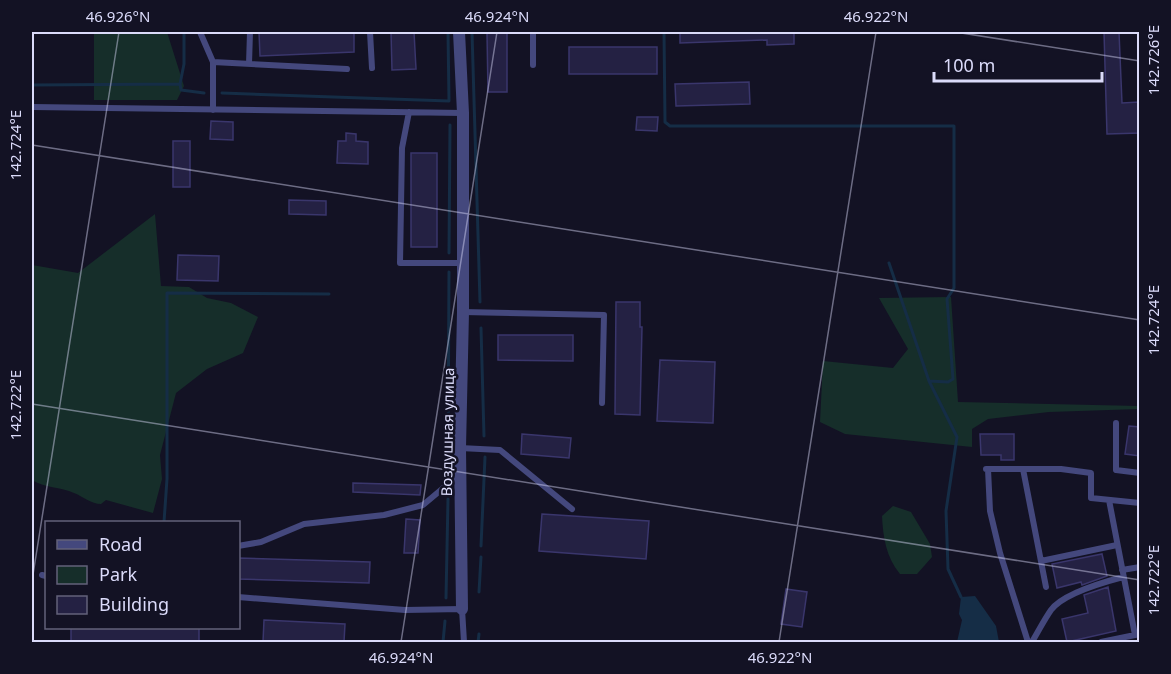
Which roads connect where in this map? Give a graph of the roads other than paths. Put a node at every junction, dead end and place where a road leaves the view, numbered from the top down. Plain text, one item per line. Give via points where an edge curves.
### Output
1 (200, 32) edge
2 (250, 32) edge
3 (370, 32) edge
4 (459, 32) edge
5 (533, 32) edge
6 (213, 62) junction
7 (249, 64) junction
8 (533, 65) dead end
9 (372, 68) dead end
10 (347, 69) dead end
11 (32, 107) edge
12 (213, 110) junction
13 (410, 112) junction
14 (463, 113) junction
15 (463, 263) junction
16 (463, 312) junction
17 (602, 403) dead end
18 (1116, 423) dead end
19 (460, 448) junction
20 (1023, 469) junction
21 (1140, 473) edge
22 (461, 474) junction
23 (1109, 500) junction
24 (1140, 503) edge
25 (572, 509) dead end
26 (1117, 545) junction
27 (240, 546) edge
28 (1041, 561) junction
29 (1140, 567) edge
30 (1122, 573) junction
31 (1046, 587) dead end
32 (240, 597) edge
33 (462, 609) junction
34 (1137, 634) edge
35 (464, 642) edge
36 (1028, 642) edge
37 (1032, 642) edge
38 (1101, 642) edge

1 - 6 lane
2 - 7 lane
3 - 9 lane
4 - 14 street, Воздушная улица
5 - 8 lane
6 - 7 lane
6 - 12 lane
7 - 10 lane
11 - 12 lane
12 - 13 lane
13 - 14 lane
13 - 15 lane via 402,148 400,263
14 - 15 street, Воздушная улица
15 - 16 street, Воздушная улица
16 - 17 lane via 604,315
16 - 19 street, Воздушная улица
18 - 21 lane via 1116,470
19 - 22 street, Воздушная улица
19 - 25 lane via 500,450
20 - 23 lane via 1091,473 1091,498
20 - 28 lane
20 - 36 lane via 987,469 990,511
22 - 27 lane via 423,505 384,515 304,524 261,542
22 - 33 street, Воздушная улица
23 - 24 lane
23 - 26 lane
26 - 28 lane
26 - 30 lane
28 - 31 lane
29 - 30 lane
30 - 34 lane
30 - 37 lane via 1061,601
32 - 33 lane via 405,610
33 - 35 lane
34 - 38 lane

